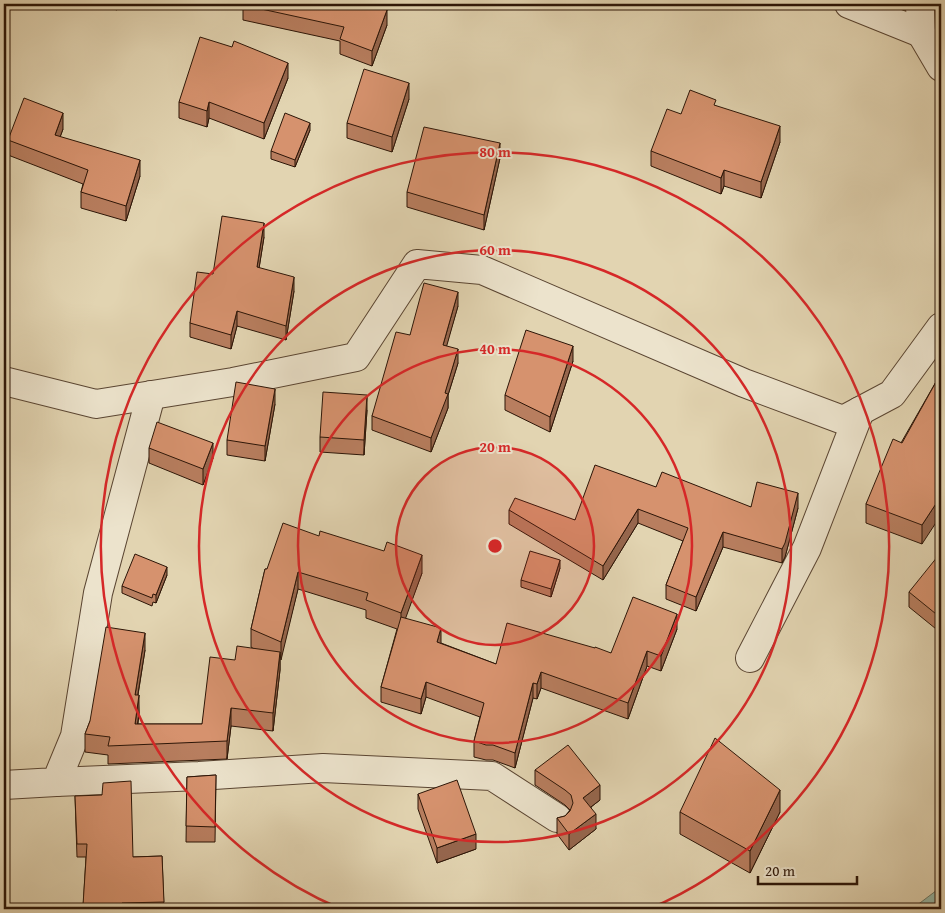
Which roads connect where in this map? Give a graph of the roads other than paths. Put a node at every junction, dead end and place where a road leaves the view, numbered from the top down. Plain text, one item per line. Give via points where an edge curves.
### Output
1 (849, 4) edge
2 (920, 4) edge
3 (921, 33) junction
4 (941, 67) edge
5 (941, 327) edge
6 (4, 381) edge
7 (151, 395) junction
8 (860, 411) junction
9 (750, 658) dead end
10 (56, 782) junction
11 (4, 785) edge
12 (557, 818) edge

1 - 3 street
2 - 3 street
3 - 4 street
5 - 8 street via 892,394
6 - 7 street via 96,404
7 - 8 street via 356,357 417,264 482,270 744,383 834,417 843,420
7 - 10 street via 98,593 75,736
8 - 9 street via 807,548
10 - 11 street
10 - 12 street via 323,768 492,776

